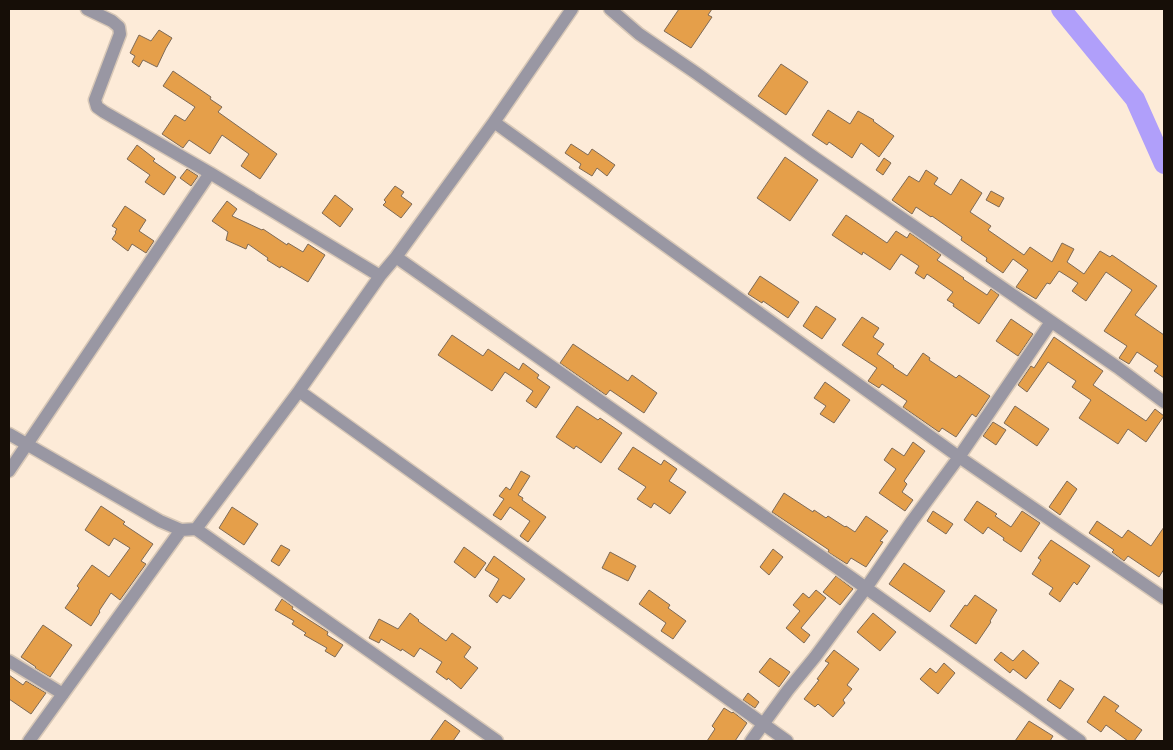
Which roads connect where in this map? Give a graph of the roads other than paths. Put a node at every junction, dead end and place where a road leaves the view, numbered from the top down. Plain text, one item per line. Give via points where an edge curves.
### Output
1 (87, 9) edge
2 (572, 9) edge
3 (610, 9) edge
4 (494, 122) junction
5 (210, 173) junction
6 (396, 257) junction
7 (380, 276) junction
8 (1051, 322) junction
9 (299, 391) junction
10 (1164, 402) edge
11 (9, 434) edge
12 (27, 445) junction
13 (959, 457) junction
14 (9, 471) edge
15 (196, 529) junction
16 (181, 530) junction
17 (866, 588) junction
18 (1164, 598) edge
19 (9, 661) edge
20 (63, 694) junction
21 (763, 724) junction
22 (28, 741) edge
23 (497, 741) edge
24 (751, 741) edge
25 (787, 741) edge
26 (1080, 741) edge

1 - 5 street via 112,21 119,27 120,34 95,100 97,107
2 - 4 street
3 - 8 street via 639,34
4 - 6 street
4 - 13 street
5 - 7 street
5 - 12 street
6 - 7 street
6 - 17 street
7 - 9 street
8 - 10 street
8 - 13 street
9 - 15 street
9 - 21 street
11 - 12 street
12 - 14 street
12 - 16 street
13 - 17 street
13 - 18 street
15 - 16 street
15 - 23 street
16 - 20 street
17 - 21 street
17 - 26 street
19 - 20 street
20 - 22 street
21 - 24 street
21 - 25 street

